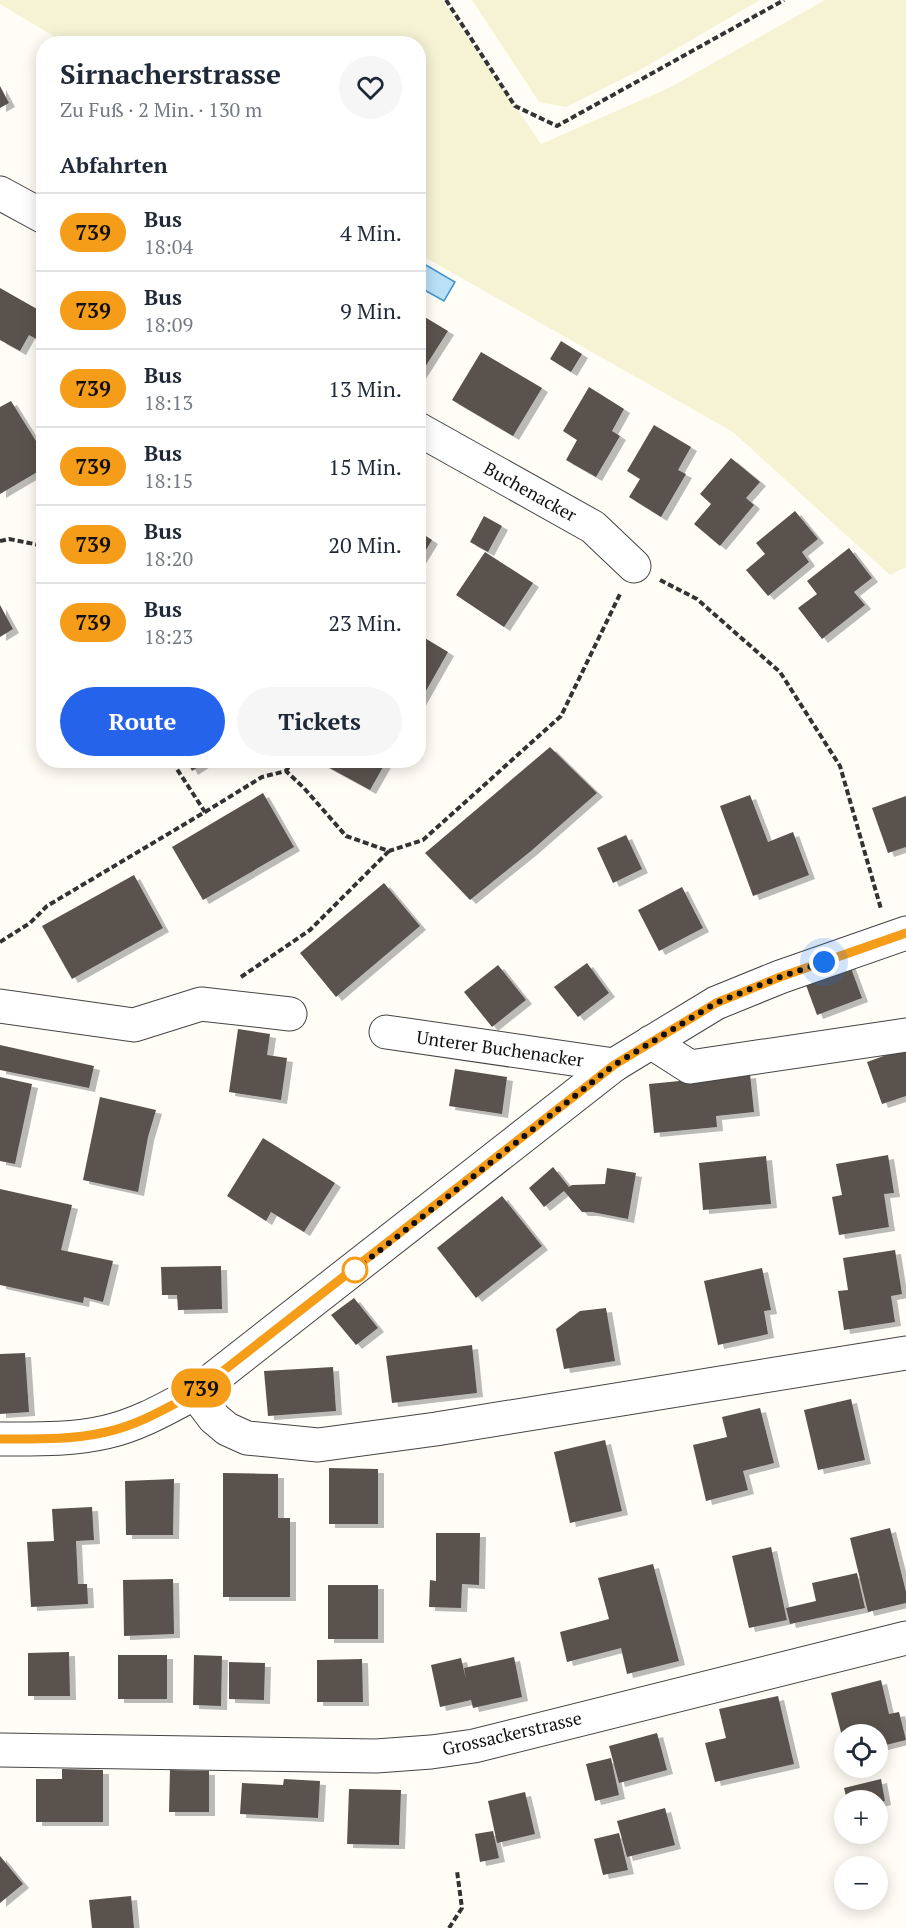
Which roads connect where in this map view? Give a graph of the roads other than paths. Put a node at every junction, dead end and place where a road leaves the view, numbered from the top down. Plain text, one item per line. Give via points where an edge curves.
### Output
1 (1, 197) edge
2 (36, 213) edge
3 (426, 433) edge
4 (634, 566) road end
5 (898, 936) edge
6 (0, 1006) edge
7 (290, 1014) dead end
8 (386, 1032) dead end
9 (906, 1035) edge
10 (651, 1042) junction
11 (614, 1065) junction
12 (906, 1353) edge
13 (195, 1393) junction
14 (0, 1439) edge
15 (906, 1638) edge
16 (0, 1750) edge

1 - 2 street
3 - 4 street, Buchenacker via 593,527
5 - 10 street via 716,1003
6 - 7 street via 134,1025 201,1004
8 - 11 street, Unterer Buchenacker
9 - 10 street via 690,1067
10 - 11 street
11 - 13 street
12 - 13 street via 318,1445 247,1438 227,1430
13 - 14 street via 153,1416 107,1432
15 - 16 street, Grossackerstrasse via 474,1746 430,1752 376,1756

